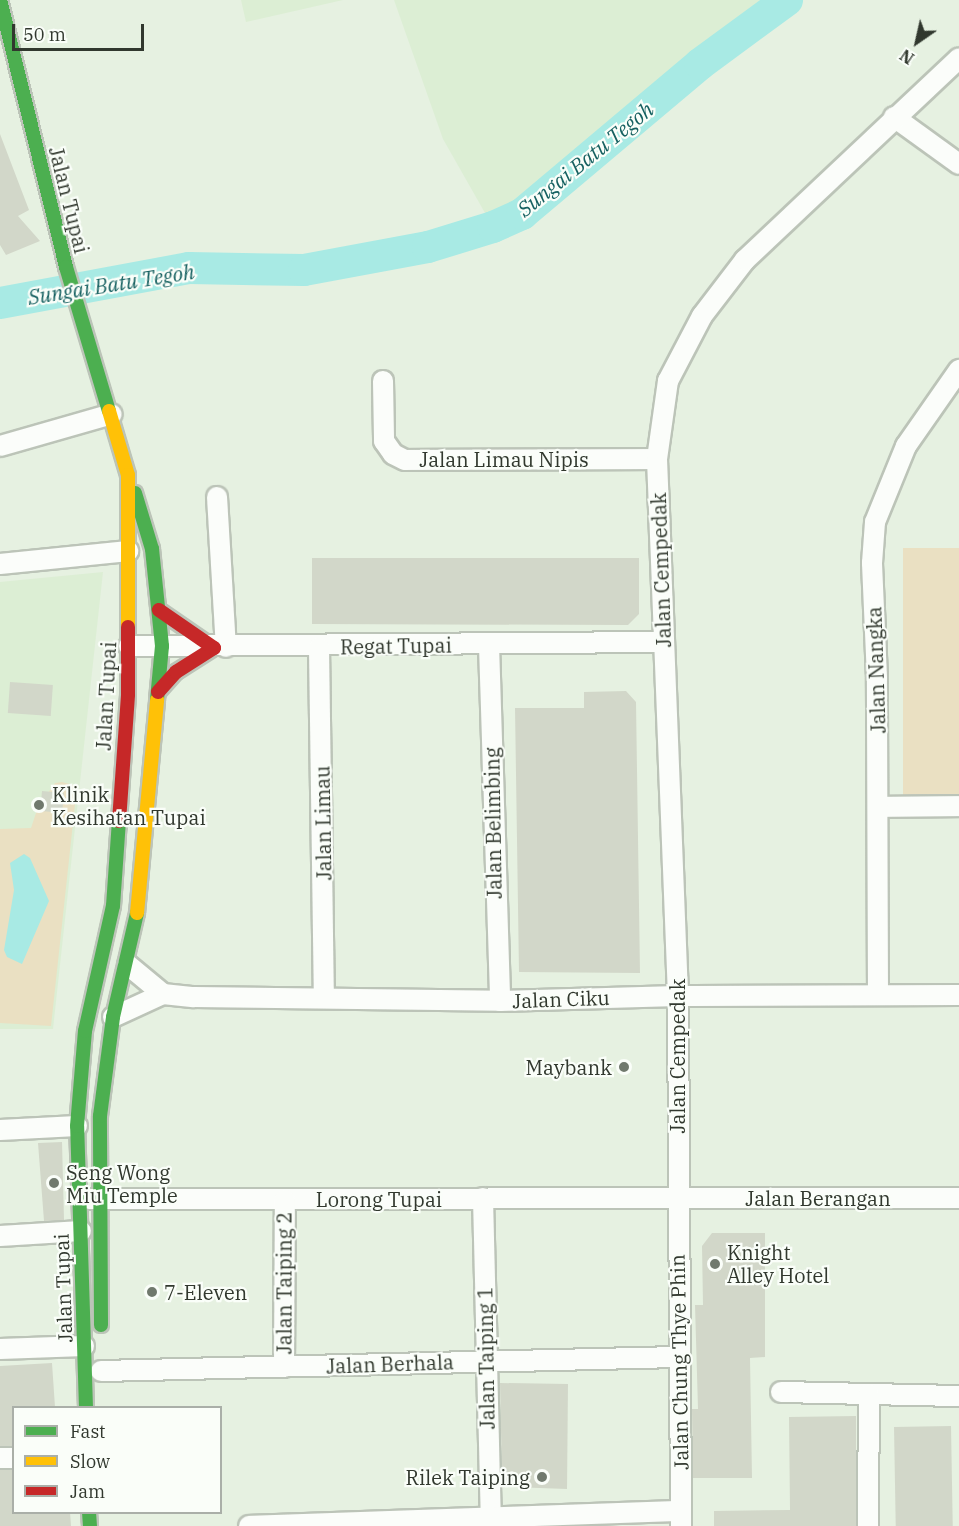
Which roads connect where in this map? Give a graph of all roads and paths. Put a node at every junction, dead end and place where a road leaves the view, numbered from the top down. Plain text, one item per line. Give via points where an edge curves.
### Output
1 (0, 0) edge
2 (959, 58) edge
3 (894, 117) junction
4 (959, 164) edge
5 (959, 370) edge
6 (383, 381) dead end
7 (112, 414) junction
8 (0, 446) edge
9 (657, 459) junction
10 (128, 475) junction
11 (217, 497) dead end
12 (128, 551) junction
13 (0, 564) edge
14 (159, 610) junction
15 (663, 642) junction
16 (489, 645) junction
17 (129, 646) junction
18 (162, 646) junction
19 (220, 647) junction
20 (319, 648) junction
21 (158, 692) junction
22 (959, 806) edge
23 (879, 807) junction
24 (128, 965) junction
25 (163, 994) junction
26 (878, 994) junction
27 (959, 995) edge
28 (678, 996) junction
29 (324, 998) junction
30 (500, 1001) junction
31 (113, 1017) junction
32 (77, 1126) junction
33 (0, 1130) edge
34 (101, 1198) junction
35 (483, 1198) junction
36 (959, 1198) edge
37 (81, 1199) junction
38 (678, 1199) junction
39 (285, 1200) junction
40 (81, 1231) junction
41 (0, 1236) edge
42 (0, 1349) edge
43 (679, 1356) junction
44 (98, 1361) junction
45 (485, 1362) junction
46 (284, 1367) junction
47 (781, 1392) dead end
48 (869, 1394) junction
49 (959, 1396) edge
50 (86, 1406) edge
51 (491, 1517) junction
52 (681, 1519) edge
53 (249, 1526) edge
54 (868, 1526) edge

1 - 7 main road, Jalan Tupai via 63,255
2 - 3 street, Jalan Cempedak
3 - 4 street
3 - 9 street, Jalan Cempedak via 745,260 708,307 668,381
5 - 23 street, Jalan Nangka via 906,446 875,522 872,563
6 - 9 street, Jalan Limau Nipis via 384,441 393,454 405,460
7 - 8 street
7 - 10 main road, Jalan Tupai
9 - 15 street, Jalan Cempedak
10 - 12 main road, Jalan Tupai
10 - 14 main road, Jalan Tupai via 146,522
11 - 19 street
12 - 13 street
12 - 17 main road, Jalan Tupai
14 - 18 main road, Jalan Tupai
14 - 19 main road
15 - 16 street, Regat Tupai
15 - 28 street, Jalan Cempedak
16 - 20 street, Regat Tupai
16 - 30 street, Jalan Belimbing
17 - 18 street, Regat Tupai
17 - 32 main road, Jalan Tupai via 113,906 85,1031
18 - 19 street, Regat Tupai
18 - 21 main road, Jalan Tupai
19 - 20 street, Regat Tupai
19 - 21 main road via 176,672
20 - 29 street, Jalan Limau
21 - 24 main road, Jalan Tupai via 140,888
22 - 23 street
23 - 26 street, Jalan Nangka
24 - 25 street
24 - 31 main road, Jalan Tupai
25 - 29 street, Jalan Ciku
25 - 31 street
26 - 27 street, Jalan Ciku
26 - 28 street, Jalan Ciku
28 - 30 street, Jalan Ciku
28 - 38 street, Jalan Cempedak
29 - 30 street, Jalan Ciku
31 - 34 main road, Jalan Tupai via 100,1116
32 - 33 street
32 - 37 main road, Jalan Tupai
34 - 37 street, Lorong Tupai
34 - 39 street, Lorong Tupai
34 - 44 main road, Jalan Tupai
35 - 38 street, Lorong Tupai
35 - 39 street, Lorong Tupai
35 - 45 street, Jalan Taiping 1
36 - 38 street, Jalan Berangan
37 - 40 main road, Jalan Tupai
38 - 43 street, Jalan Chung Thye Phin
39 - 46 street, Jalan Taiping 2
40 - 41 street
40 - 44 main road, Jalan Tupai
42 - 44 street, Jalan Berhala
43 - 45 street, Jalan Berhala
43 - 52 street, Jalan Chung Thye Phin
44 - 46 street, Jalan Berhala
44 - 50 main road, Jalan Tupai
45 - 46 street, Jalan Berhala
45 - 51 street, Jalan Taiping 1
47 - 48 street
48 - 49 street
48 - 54 street
51 - 52 street
51 - 53 street

